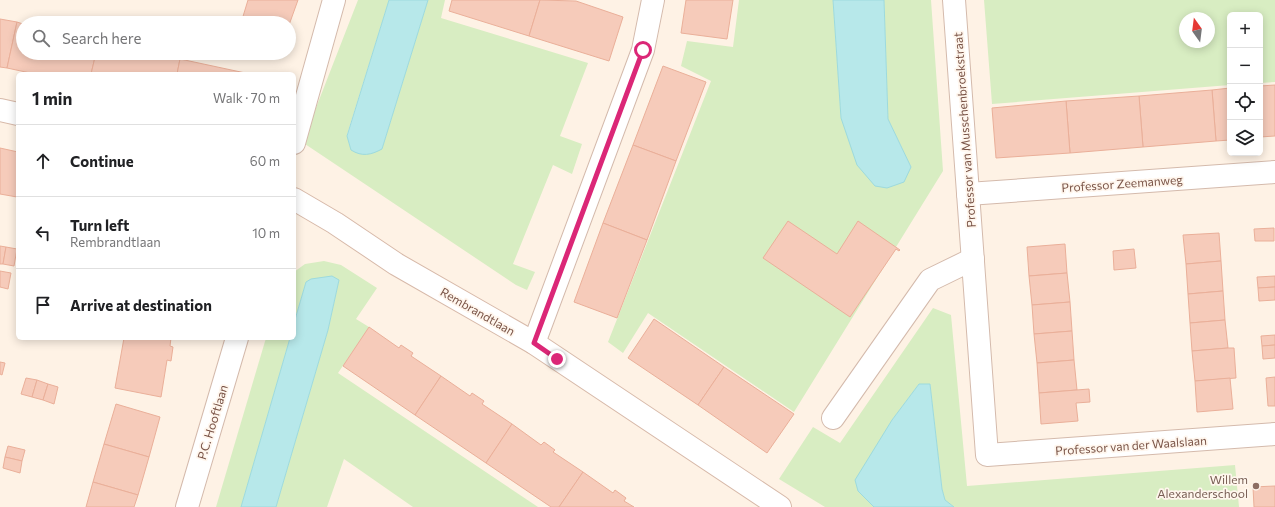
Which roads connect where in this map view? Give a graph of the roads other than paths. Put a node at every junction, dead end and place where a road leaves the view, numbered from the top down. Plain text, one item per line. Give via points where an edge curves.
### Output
1 (334, 0) edge
2 (653, 0) edge
3 (954, 0) edge
4 (0, 110) edge
5 (16, 114) edge
6 (296, 136) edge
7 (1275, 172) edge
8 (968, 194) junction
9 (296, 200) edge
10 (973, 259) junction
11 (236, 340) edge
12 (534, 343) junction
13 (833, 418) dead end
14 (1275, 434) edge
15 (988, 455) joint
16 (756, 501) edge
17 (187, 507) edge
18 (780, 507) edge

1 - 6 street
2 - 12 street via 643,50
3 - 8 street, Professor van Musschenbroekstraat
4 - 5 street
7 - 8 street, Professor Zeemanweg
8 - 10 street, Professor van Musschenbroekstraat
9 - 12 street, Rembrandtlaan via 396,264
10 - 13 street via 930,280
10 - 15 street, Professor van Musschenbroekstraat
11 - 17 street, P.C. Hooftlaan
12 - 16 street, Rembrandtlaan
14 - 15 street, Professor van der Waalslaan
16 - 18 street, Rembrandtlaan

